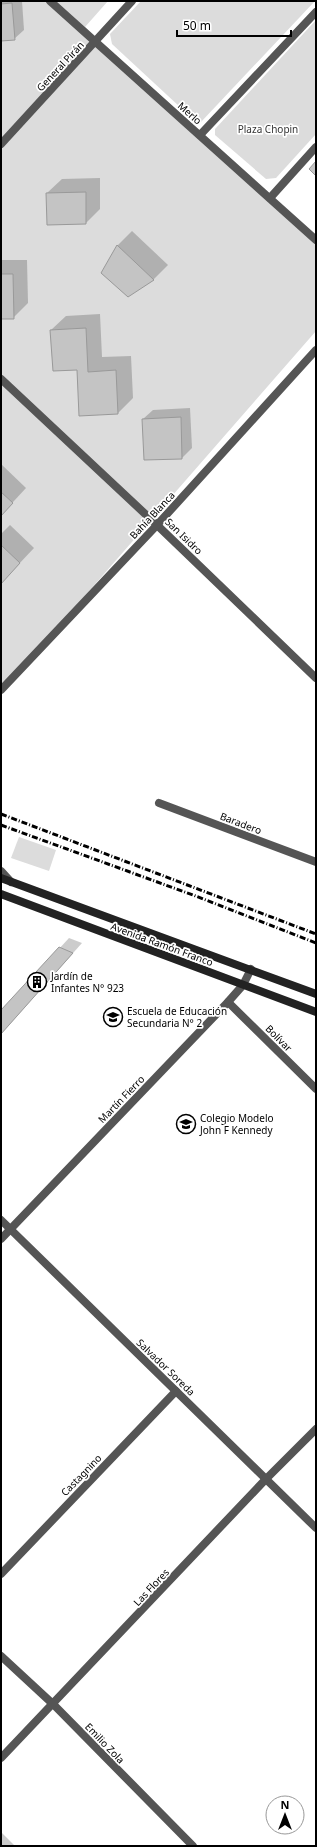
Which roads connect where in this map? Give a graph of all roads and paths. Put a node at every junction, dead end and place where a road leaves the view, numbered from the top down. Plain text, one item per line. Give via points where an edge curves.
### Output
1 (50, 1) edge
2 (132, 1) edge
3 (316, 12) edge
4 (95, 42) junction
5 (200, 135) junction
6 (1, 144) edge
7 (316, 147) edge
8 (270, 198) junction
9 (316, 240) edge
10 (316, 350) edge
11 (1, 379) edge
12 (157, 525) junction
13 (316, 678) edge
14 (1, 690) edge
15 (158, 803) dead end
16 (316, 862) edge
17 (1, 871) edge
18 (1, 878) edge
19 (11, 882) junction
20 (1, 894) edge
21 (251, 969) junction
22 (243, 985) junction
23 (316, 994) edge
24 (228, 1002) junction
25 (316, 1012) edge
26 (316, 1089) edge
27 (1, 1220) edge
28 (10, 1229) junction
29 (1, 1239) edge
30 (176, 1391) junction
31 (316, 1429) edge
32 (265, 1480) junction
33 (316, 1528) edge
34 (1, 1574) edge
35 (1, 1656) edge
36 (54, 1704) junction
37 (1, 1758) edge
38 (193, 1846) edge

1 - 4 street, Merlo
2 - 4 street, General Pirán
3 - 5 street
4 - 5 street, Merlo
4 - 6 street, General Pirán
5 - 8 street, Merlo
7 - 8 street
8 - 9 street, Merlo
10 - 12 street, Bahía Blanca
11 - 12 street, San Isidro
12 - 13 street, San Isidro
12 - 14 street, Bahía Blanca
15 - 16 street, Baradero
17 - 19 street
18 - 19 main road, Avenida Ramón Franco
19 - 21 main road, Avenida Ramón Franco
20 - 22 main road, Avenida Ramón Franco
21 - 22 street, Martín Fierro
21 - 23 main road, Avenida Ramón Franco
22 - 24 street, Martín Fierro
22 - 25 main road, Avenida Ramón Franco
24 - 26 street, Bolívar
24 - 28 street, Martín Fierro
27 - 28 street, Salvador Soreda
28 - 29 street, Martín Fierro
28 - 30 street, Salvador Soreda
30 - 32 street, Salvador Soreda
30 - 34 street, Castagnino
31 - 32 street, Las Flores
32 - 33 street, Salvador Soreda
32 - 36 street, Las Flores
35 - 36 street, Emilio Zola
36 - 37 street, Las Flores
36 - 38 street, Emilio Zola

